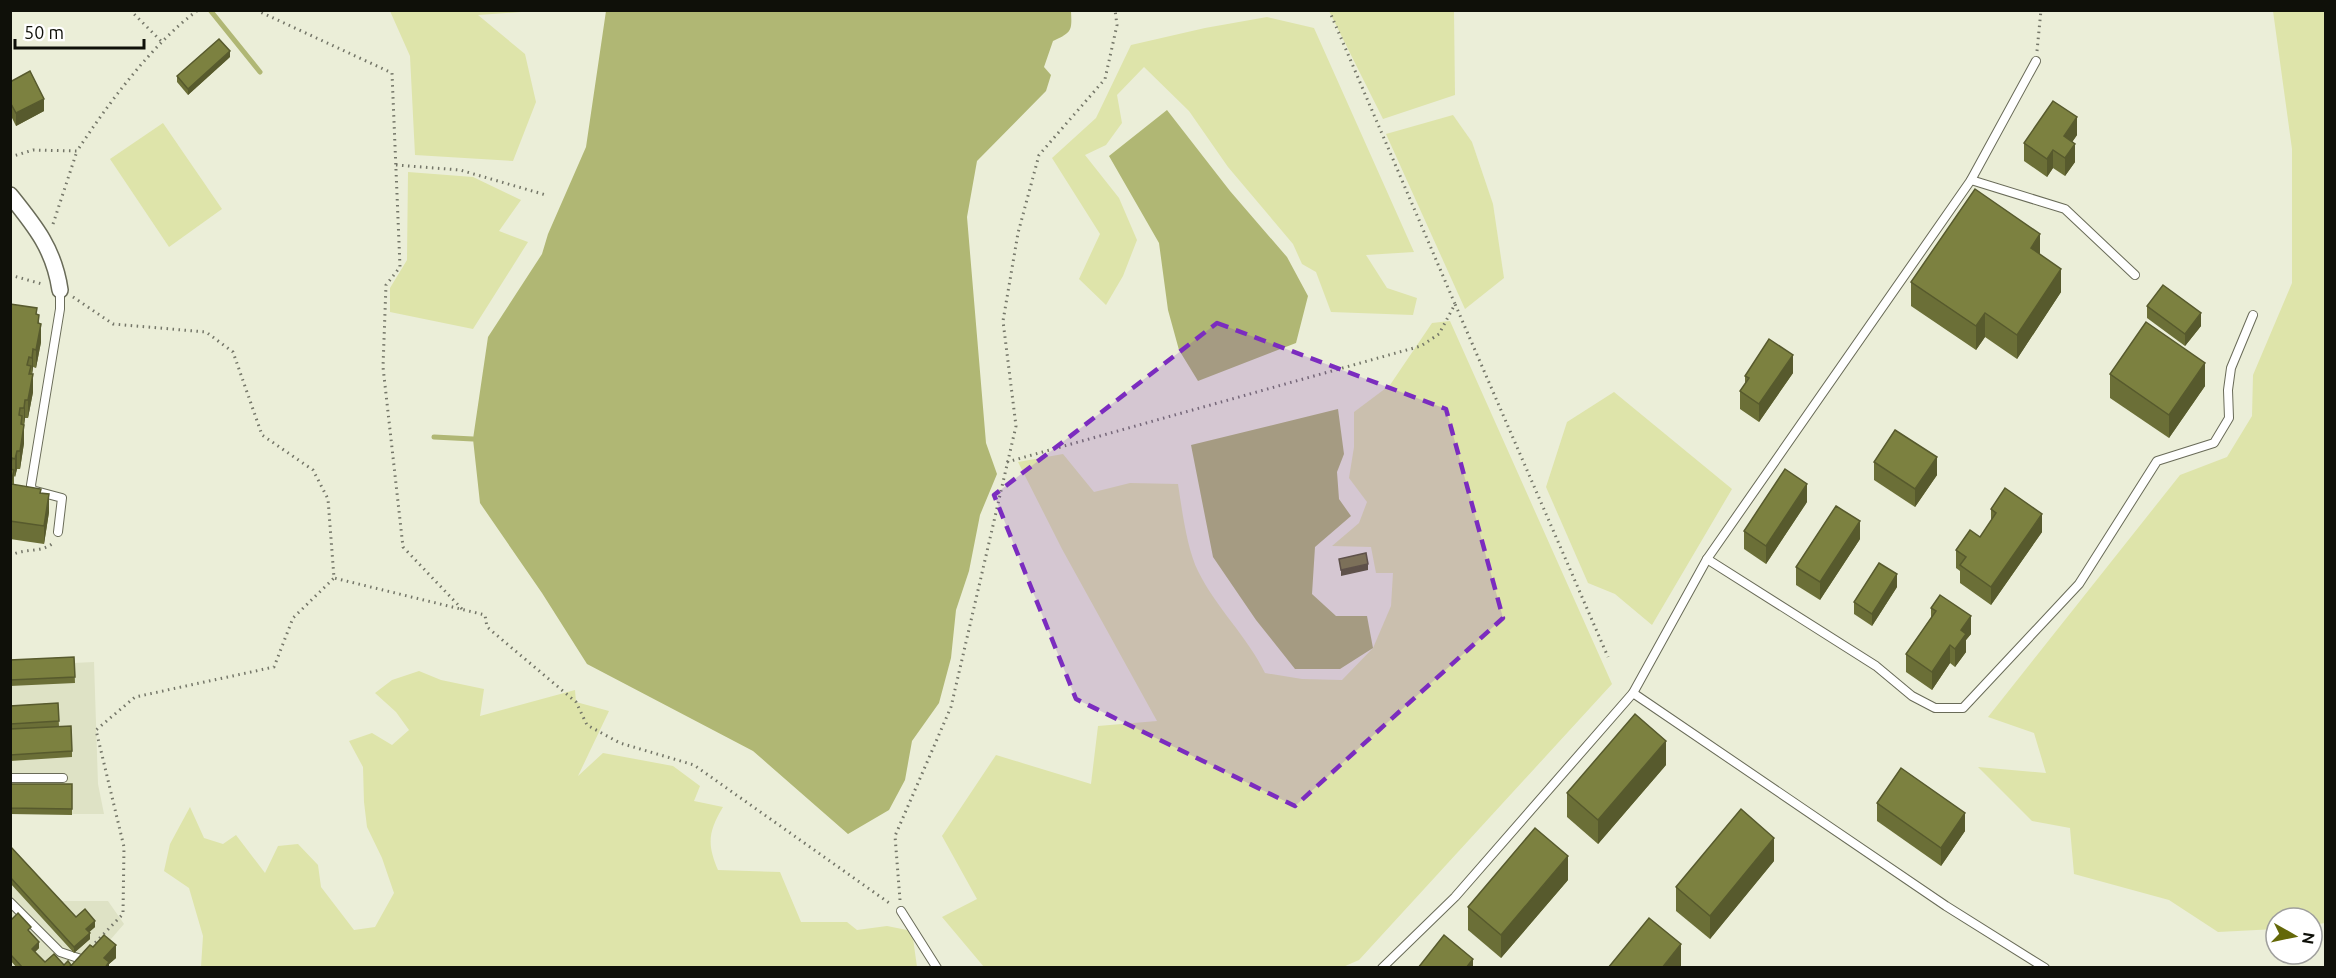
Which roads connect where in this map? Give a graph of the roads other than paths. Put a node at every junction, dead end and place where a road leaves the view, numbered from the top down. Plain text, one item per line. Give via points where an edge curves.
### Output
1 (2036, 61) road end
2 (1971, 180) junction
3 (10, 195) edge
4 (2134, 275) dead end
5 (60, 290) joint
6 (2253, 315) dead end
7 (58, 532) road end
8 (1707, 559) junction
9 (1633, 693) junction
10 (10, 778) edge
11 (63, 778) dead end
12 (10, 902) edge
13 (901, 911) road end
14 (81, 959) edge
15 (937, 968) edge
16 (1382, 968) edge
17 (2045, 968) edge

1 - 2 lane
2 - 4 lane via 2065,209
2 - 8 lane
3 - 5 street via 46,243
5 - 7 lane via 31,485 37,493 62,498
6 - 8 lane via 2231,368 2229,418 2214,443 2157,461 2079,585 1963,708 1935,708 1912,696 1876,666
8 - 9 lane
9 - 16 lane via 1455,897
9 - 17 lane via 1946,906
10 - 11 lane
12 - 14 lane via 60,952
13 - 15 lane

